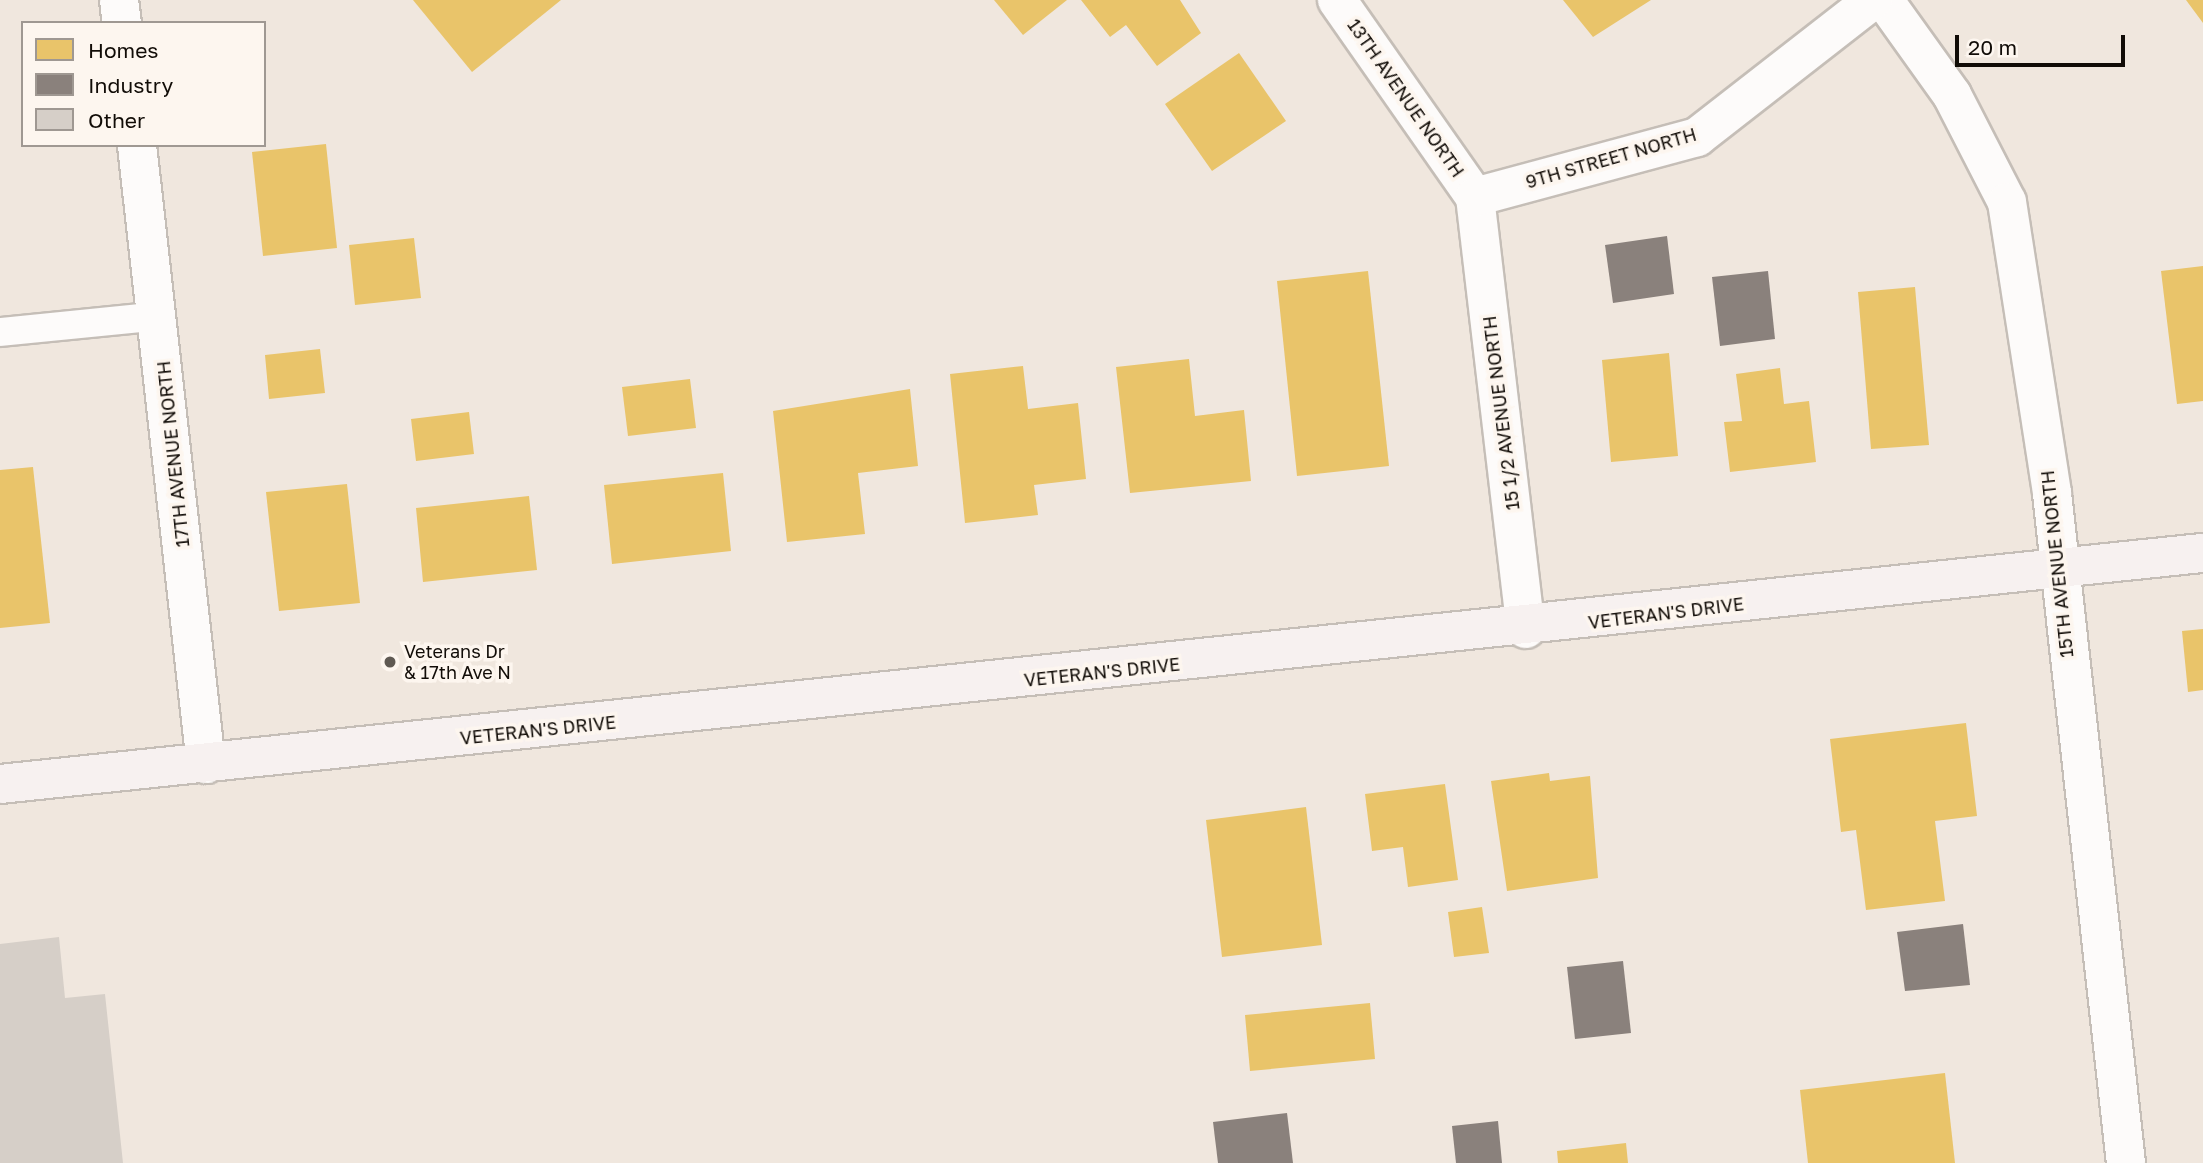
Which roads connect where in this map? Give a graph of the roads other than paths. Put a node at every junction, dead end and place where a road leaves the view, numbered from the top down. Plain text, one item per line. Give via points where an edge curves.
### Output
1 (1337, 0) edge
2 (1872, 0) edge
3 (1884, 0) edge
4 (137, 147) edge
5 (1475, 197) junction
6 (159, 316) junction
7 (0, 332) edge
8 (2203, 553) edge
9 (2057, 568) junction
10 (1526, 629) junction
11 (206, 764) junction
12 (0, 785) edge
13 (2126, 1163) edge

1 - 5 street, 13TH AVENUE NORTH
2 - 5 street, 9TH STREET NORTH via 1697,136
3 - 9 street, 15TH AVENUE NORTH via 1952,94 2007,202
4 - 6 street, 17TH AVENUE NORTH
5 - 10 street, 15 1/2 AVENUE NORTH
6 - 7 lane
6 - 11 street, 17TH AVENUE NORTH
8 - 9 street, VETERAN'S DRIVE
9 - 10 street, VETERAN'S DRIVE
9 - 13 street, 15TH AVENUE NORTH
10 - 11 street, VETERAN'S DRIVE
11 - 12 street, VETERAN'S DRIVE

